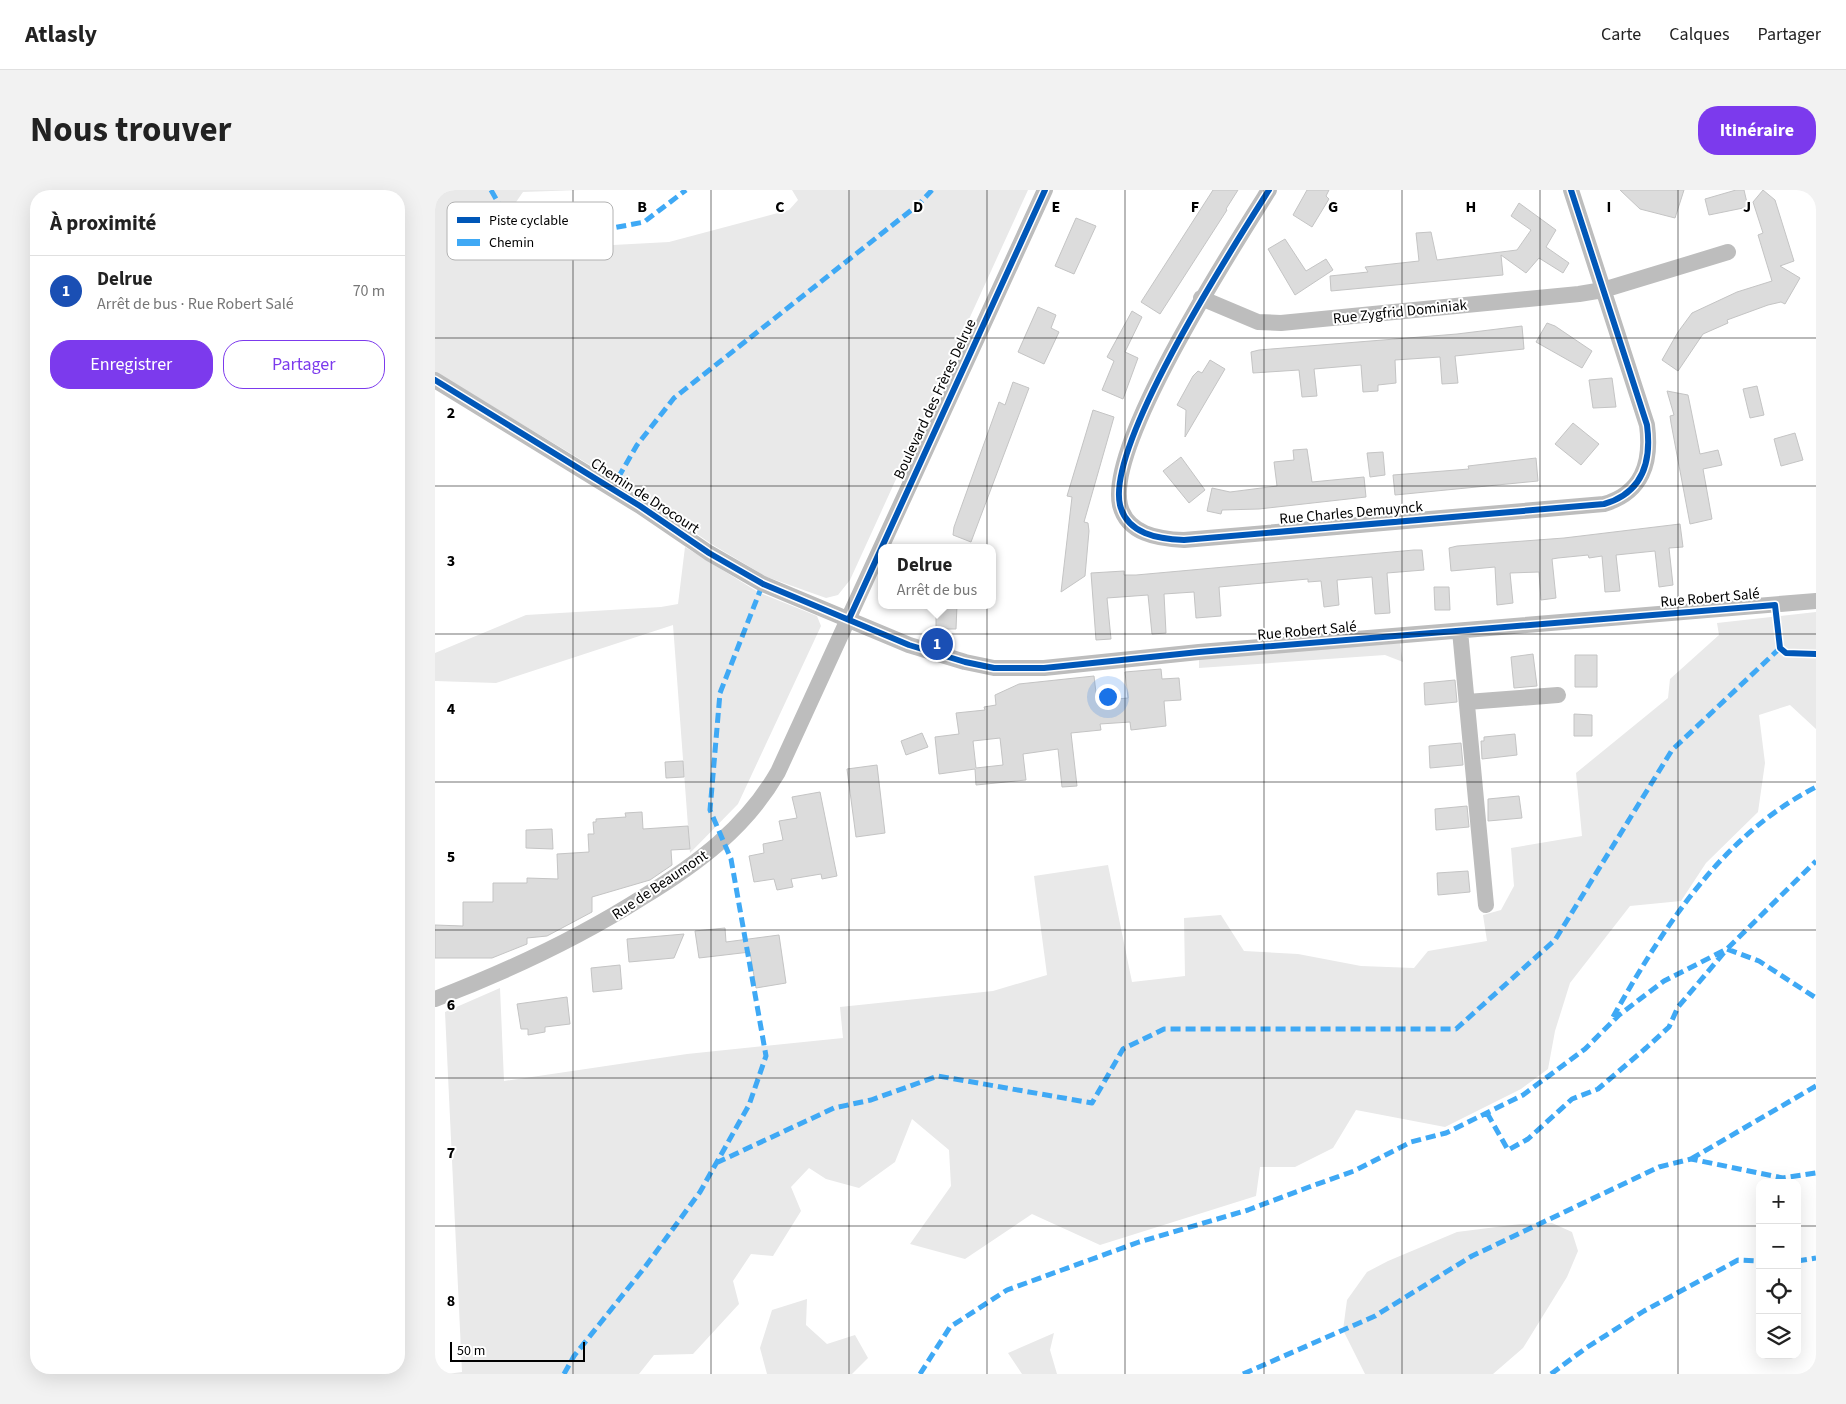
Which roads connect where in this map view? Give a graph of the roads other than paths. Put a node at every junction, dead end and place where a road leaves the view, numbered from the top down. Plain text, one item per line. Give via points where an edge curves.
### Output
1 (1045, 190) edge
2 (1269, 190) edge
3 (1571, 190) edge
4 (1728, 252) dead end
5 (1603, 290) junction
6 (1201, 298) junction
7 (435, 380) edge
8 (883, 544) edge
9 (878, 556) edge
10 (1816, 601) edge
11 (849, 619) junction
12 (1460, 631) junction
13 (1558, 695) dead end
14 (1467, 702) junction
15 (1486, 905) dead end
16 (435, 999) edge

1 - 8 street, Boulevard des Frères Delrue
2 - 6 street, Rue Charles Demuynck
3 - 5 street, Rue Charles Demuynck
4 - 5 street, Rue Zygfrid Dominiak
5 - 6 street, Rue Zygfrid Dominiak via 1281,323 1259,322
5 - 6 street, Rue Charles Demuynck via 1647,425 1649,442 1643,473 1625,496 1604,504 1184,540 1161,539 1136,529 1127,520 1120,506 1118,490 1127,453 1147,405
7 - 11 street, Chemin de Drocourt via 640,506 709,553 763,584
9 - 11 street, Boulevard des Frères Delrue
10 - 12 street, Rue Robert Salé
11 - 12 street, Rue Robert Salé via 937,655 1015,669
11 - 16 street, Rue de Beaumont via 778,772 764,797 746,818 692,867 615,915 541,955
12 - 14 street
13 - 14 street
14 - 15 street

